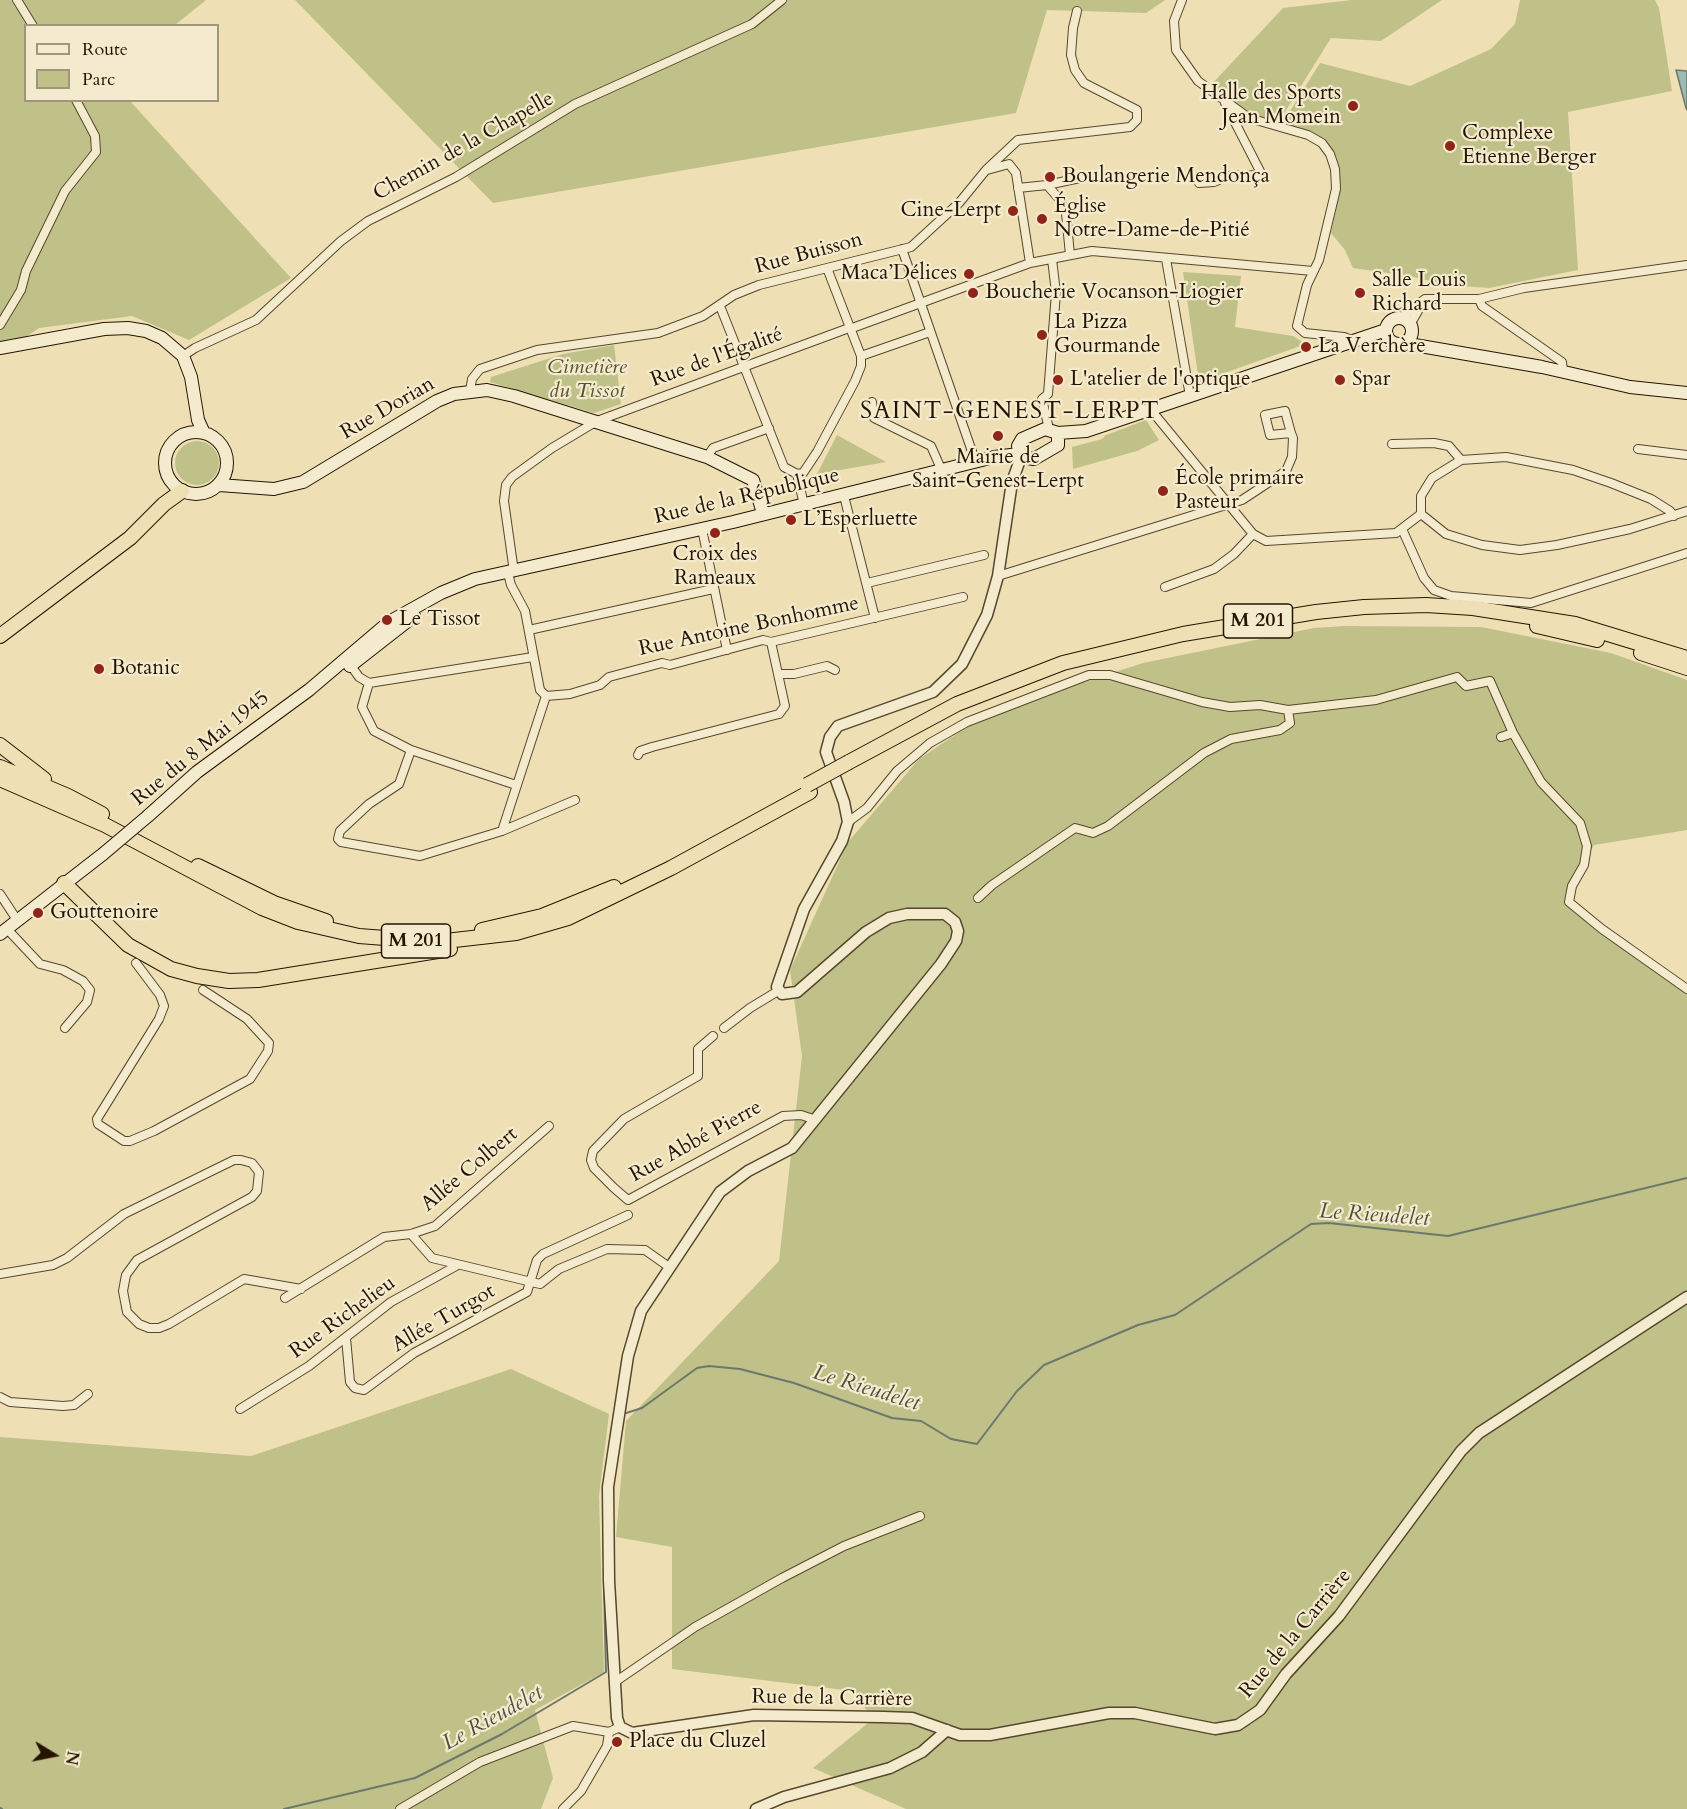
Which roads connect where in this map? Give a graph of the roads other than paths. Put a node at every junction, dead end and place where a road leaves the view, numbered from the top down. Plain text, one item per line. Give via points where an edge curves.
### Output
1 (17, 0) edge
2 (782, 0) edge
3 (1182, 0) edge
4 (1077, 11) dead end
5 (32, 24) edge
6 (77, 102) edge
7 (1225, 102) junction
8 (986, 170) junction
9 (1080, 178) dead end
10 (1199, 183) dead end
11 (1047, 185) junction
12 (1018, 188) junction
13 (902, 249) junction
14 (1070, 255) junction
15 (1166, 258) junction
16 (1052, 259) junction
17 (1030, 263) junction
18 (1687, 265) edge
19 (827, 268) junction
20 (1313, 271) junction
21 (1479, 299) junction
22 (919, 304) junction
23 (720, 306) junction
24 (1408, 324) junction
25 (0, 325) edge
26 (852, 327) junction
27 (930, 332) junction
28 (1388, 335) junction
29 (1354, 341) junction
30 (1403, 343) junction
31 (1422, 345) junction
32 (0, 348) edge
33 (1331, 348) junction
34 (183, 356) junction
35 (861, 356) junction
36 (743, 368) junction
37 (1563, 371) junction
38 (470, 391) junction
39 (192, 392) junction
40 (1687, 393) edge
41 (1190, 396) junction
42 (872, 402) dead end
43 (1150, 410) junction
44 (597, 421) junction
45 (769, 428) junction
46 (203, 431) junction
47 (1291, 432) dead end
48 (184, 435) junction
49 (1055, 436) junction
50 (1392, 444) dead end
51 (1638, 449) dead end
52 (1022, 454) junction
53 (1687, 455) edge
54 (707, 457) junction
55 (1461, 460) junction
56 (976, 463) junction
57 (227, 469) junction
58 (942, 471) junction
59 (800, 473) junction
60 (219, 485) junction
61 (251, 486) junction
62 (182, 491) junction
63 (844, 496) junction
64 (1230, 504) junction
65 (804, 505) junction
66 (1687, 512) edge
67 (763, 513) junction
68 (1420, 514) junction
69 (1674, 516) junction
70 (702, 529) junction
71 (1402, 529) junction
72 (1253, 534) junction
73 (1687, 553) edge
74 (984, 555) dead end
75 (511, 573) junction
76 (998, 576) junction
77 (867, 582) junction
78 (1165, 587) dead end
79 (713, 589) junction
80 (963, 597) dead end
81 (875, 618) junction
82 (529, 630) junction
83 (0, 636) edge
84 (771, 642) junction
85 (727, 650) junction
86 (533, 657) junction
87 (1687, 658) edge
88 (349, 662) junction
89 (1687, 668) edge
90 (835, 670) dead end
91 (779, 674) junction
92 (369, 683) junction
93 (546, 696) junction
94 (1288, 710) junction
95 (1513, 733) junction
96 (1501, 737) dead end
97 (0, 745) edge
98 (411, 750) junction
99 (638, 755) dead end
100 (850, 766) junction
101 (0, 767) edge
102 (0, 779) edge
103 (516, 785) junction
104 (809, 788) junction
105 (68, 796) junction
106 (575, 800) dead end
107 (848, 822) junction
108 (502, 831) junction
109 (64, 883) junction
110 (0, 894) edge
111 (978, 898) dead end
112 (17, 920) junction
113 (3, 932) edge
114 (516, 933) junction
115 (136, 963) dead end
116 (1687, 989) edge
117 (203, 990) dead end
118 (778, 991) junction
119 (65, 1028) dead end
120 (724, 1028) dead end
121 (713, 1036) dead end
122 (816, 1120) junction
123 (549, 1126) dead end
124 (628, 1215) dead end
125 (411, 1234) junction
126 (456, 1266) junction
127 (669, 1267) junction
128 (0, 1274) edge
129 (531, 1283) junction
130 (301, 1289) junction
131 (1687, 1297) edge
132 (285, 1298) dead end
133 (346, 1338) junction
134 (88, 1394) dead end
135 (0, 1397) edge
136 (240, 1409) dead end
137 (920, 1516) dead end
138 (615, 1682) junction
139 (620, 1727) junction
140 (947, 1730) junction
141 (609, 1732) junction
142 (400, 1809) edge
143 (563, 1809) edge
144 (756, 1809) edge

1 - 5 street
2 - 34 street, Chemin de la Chapelle via 752,24 575,104 456,177 368,221 256,320
3 - 7 street via 1174,21 1176,50 1198,81
4 - 8 street, Rue Buisson via 1071,55 1075,70 1084,83 1137,110 1137,120 1130,127 1018,140
6 - 25 street via 95,136 96,152 65,191 26,271 21,290
7 - 10 street via 1262,175 1228,176
7 - 20 street via 1250,118 1308,135 1322,143 1330,154 1336,189
8 - 12 street via 1010,164
8 - 13 street, Rue Buisson via 959,203 911,247
9 - 11 street
11 - 12 street
11 - 14 street via 1066,213
12 - 17 street
13 - 19 street, Rue Buisson
13 - 22 street
14 - 15 street, Rue de l'Égalité via 1092,251
14 - 16 street, Rue de l'Égalité
15 - 20 street, Rue de l'Égalité
15 - 41 street
16 - 17 street, Rue de l'Égalité
16 - 49 street via 1056,293 1048,394 1042,399
17 - 22 street, Rue de l'Égalité
18 - 21 street via 1524,288
19 - 23 street, Rue Buisson via 759,285
19 - 26 street
20 - 29 street via 1297,326 1300,331
21 - 24 street via 1425,299
21 - 37 street via 1482,306 1562,362
22 - 26 street, Rue de l'Égalité
22 - 27 street
23 - 36 street
23 - 38 street, Rue Buisson via 658,333 537,350 480,369 472,379
24 - 28 main road via 1390,321
24 - 30 main road via 1409,338
24 - 31 main road
26 - 35 street
26 - 36 street, Rue de l'Égalité
27 - 35 street
27 - 56 street
28 - 29 main road
28 - 30 main road
28 - 33 main road
29 - 33 main road
30 - 31 main road
31 - 37 main road
32 - 34 main road via 128,328 162,338
33 - 41 main road
34 - 39 main road
35 - 59 street via 855,381
36 - 44 street, Rue de l'Égalité
36 - 45 street
37 - 40 main road via 1630,387
38 - 44 main road, Rue Dorian via 500,392
38 - 61 main road, Rue Dorian via 437,401 303,482 274,489
39 - 46 main road
39 - 48 main road
41 - 43 main road
42 - 58 street via 874,418 931,446
43 - 49 main road via 1086,431 1075,441
43 - 64 street
44 - 54 main road, Rue Dorian
44 - 75 street, Rue de l'Égalité via 552,448 506,485
45 - 54 street via 713,448
45 - 59 street via 784,467
46 - 48 main road
46 - 57 main road via 222,445
47 - 64 street via 1292,457 1286,471
48 - 62 main road via 172,443 165,460 168,476
49 - 52 main road
49 - 52 main road via 1026,436
50 - 55 street via 1449,446
51 - 53 street
52 - 56 main road, Rue de la République
52 - 76 street
54 - 67 main road, Rue Dorian via 753,480
55 - 68 street via 1432,478 1421,496
55 - 69 street via 1506,457 1573,470 1651,499
56 - 58 main road, Rue de la République
57 - 60 main road
57 - 61 main road
58 - 63 main road, Rue de la République
59 - 65 street
60 - 61 main road, Rue Dorian
60 - 62 main road via 197,495
62 - 83 highway via 130,538
63 - 65 main road, Rue de la République
63 - 77 street
64 - 72 street
64 - 76 street
65 - 67 main road, Rue de la République
66 - 69 street
67 - 70 main road, Rue de la République
68 - 69 street via 1446,534 1482,545 1520,550 1557,545
68 - 71 street
70 - 75 main road, Rue de la République
70 - 79 street
71 - 72 street via 1396,533 1280,541 1266,541
71 - 73 street via 1424,578 1434,590 1451,596 1531,603
72 - 78 street via 1214,570
74 - 77 street
75 - 82 street
75 - 88 main road, Rue du 8 Mai 1945 via 475,579 415,607 389,622
76 - 107 street via 980,632 949,680 933,692 838,726 830,738 825,752
77 - 81 street
79 - 82 street
79 - 85 street
80 - 81 street, Rue Antoine Bonhomme
81 - 84 street, Rue Antoine Bonhomme
82 - 86 street
84 - 85 street, Rue Antoine Bonhomme via 763,640
84 - 91 street
85 - 93 street, Rue Antoine Bonhomme via 609,677 600,685 570,694
86 - 92 street
86 - 93 street via 540,690
87 - 100 highway, M 201 via 1575,624 1473,608 1426,605 1316,612 1184,634 1063,663 957,704
88 - 92 street
88 - 109 main road, Rue du 8 Mai 1945, bridge via 197,772
89 - 100 highway, M 201 via 1582,636 1492,619 1414,613 1322,620 1192,640 1076,667 965,709
90 - 91 street via 827,666
91 - 99 street via 784,706 779,714 652,747
92 - 98 street via 362,707 374,731
93 - 103 street
94 - 95 street via 1376,700 1457,677 1466,686 1490,681
94 - 107 street via 1260,705 1230,707 1110,675 1089,675 967,722 930,744 897,771 867,808
94 - 111 street via 1290,723 1280,730 1231,739 1204,753 1108,826 1093,833 1075,828
95 - 96 street
95 - 116 street via 1541,782 1580,823 1587,846 1569,902
97 - 105 highway
98 - 103 street
98 - 108 street via 399,784 369,804 340,831 341,842 420,856
100 - 104 highway, M 201, bridge
101 - 105 highway, M 201
102 - 114 highway, M 201 via 105,825 251,904 298,922 392,941 437,942
103 - 108 street
104 - 105 highway, M 201 via 574,904 507,925 435,934 367,930 274,903
104 - 114 highway, M 201 via 616,896 568,918
106 - 108 street
107 - 118 street via 842,841 804,909
109 - 112 main road, Rue du 8 Mai 1945
109 - 114 highway via 108,928 147,958 188,974 229,981 487,943
110 - 112 street
112 - 113 main road, Rue du 8 Mai 1945
113 - 119 street via 40,964 73,975 90,990 87,1002
115 - 117 street via 164,1006 97,1119 98,1124 124,1141 154,1131 250,1079 268,1052 269,1043 247,1019
118 - 120 street
118 - 122 street via 788,995 796,992 866,932 889,918 937,912 950,916 958,931 956,941 940,964
121 - 122 street, Rue Abbé Pierre via 698,1049 698,1076 624,1119 593,1150 594,1168 628,1200 783,1116 801,1115
122 - 127 street via 792,1148 748,1171 720,1192
123 - 125 street, Allée Colbert via 435,1226
124 - 129 street via 543,1254 537,1260
125 - 126 street via 432,1258
125 - 130 street, Allée Colbert via 384,1237
126 - 129 street
126 - 133 street, Rue Richelieu via 391,1302
127 - 129 street via 645,1250 607,1249 559,1269 540,1284
127 - 138 street via 641,1311 628,1356 608,1486
128 - 130 street via 54,1265 124,1214 234,1160 246,1160 259,1172 257,1191 137,1260 126,1275 123,1291 127,1312 139,1324 159,1328 244,1279
129 - 133 street, Allée Turgot via 527,1292 414,1353 364,1390 350,1382
130 - 132 street, Allée Colbert
131 - 140 street, Rue de la Carrière via 1479,1433 1461,1450 1338,1616 1247,1721 1215,1729 1157,1715 1109,1713 990,1735 960,1735
133 - 136 street, Rue Richelieu
134 - 135 street via 74,1405 63,1406 10,1402
137 - 138 street via 844,1546 782,1578 695,1628
138 - 139 street
139 - 140 street, Rue de la Carrière via 632,1733 730,1717 792,1715 912,1718
139 - 141 street
140 - 144 street via 922,1752 890,1768 784,1797
141 - 142 street via 573,1726 480,1762
141 - 143 street via 607,1746 581,1791

